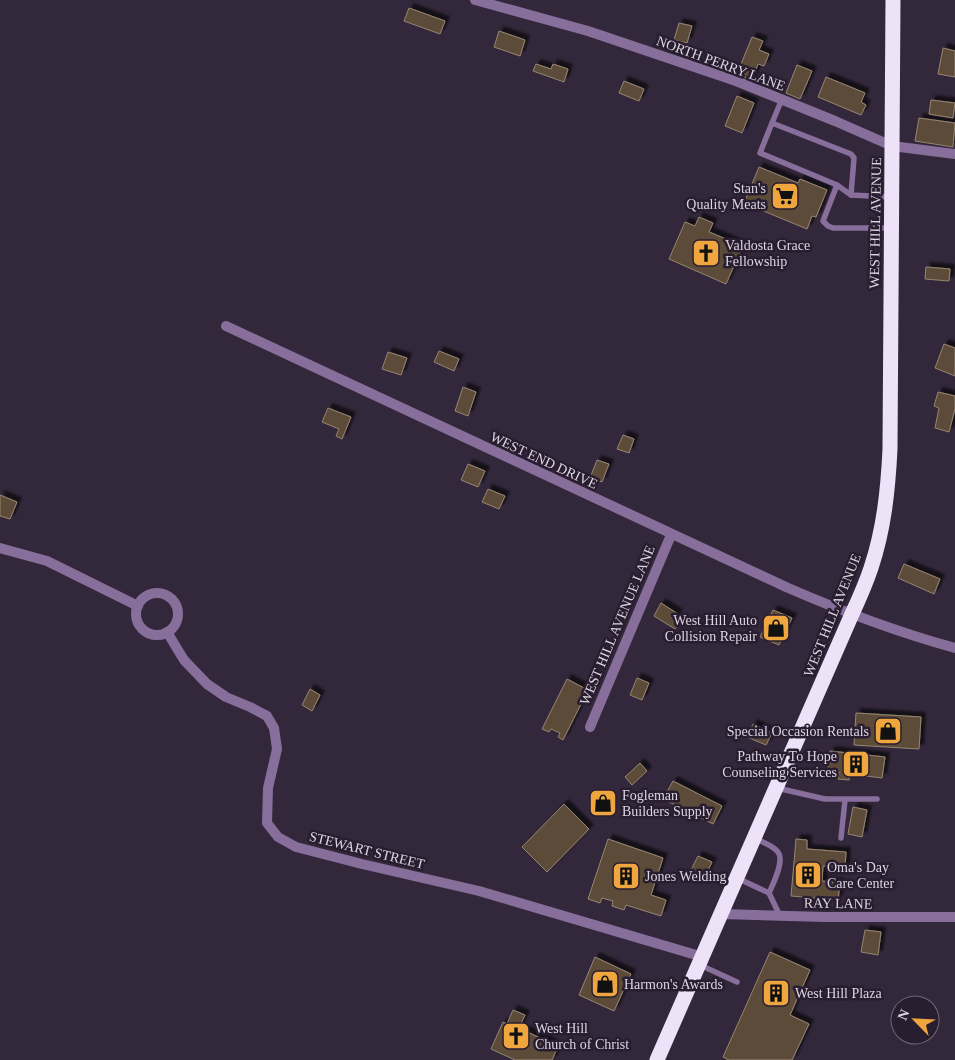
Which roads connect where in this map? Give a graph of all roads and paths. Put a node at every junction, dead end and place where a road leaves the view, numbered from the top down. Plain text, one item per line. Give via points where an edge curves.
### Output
1 (475, 0) edge
2 (893, 0) edge
3 (495, 3) edge
4 (782, 99) junction
5 (772, 123) junction
6 (892, 146) junction
7 (955, 154) edge
8 (837, 185) junction
9 (851, 195) junction
10 (892, 197) junction
11 (892, 228) junction
12 (226, 326) dead end
13 (671, 535) junction
14 (0, 548) edge
15 (138, 606) junction
16 (852, 614) junction
17 (167, 632) junction
18 (955, 648) edge
19 (590, 727) dead end
20 (777, 788) junction
21 (877, 799) dead end
22 (845, 800) junction
23 (841, 838) dead end
24 (755, 839) junction
25 (737, 878) junction
26 (769, 893) junction
27 (722, 914) junction
28 (780, 916) junction
29 (955, 917) edge
30 (702, 961) junction
31 (737, 982) dead end
32 (657, 1060) edge

1 - 3 street, NORTH PERRY LANE
2 - 6 highway, WEST HILL AVENUE
3 - 4 street, NORTH PERRY LANE via 621,42
4 - 5 lane
4 - 6 street, NORTH PERRY LANE
5 - 8 lane via 760,153
5 - 9 lane via 851,154 854,158
6 - 7 street, NORTH PERRY LANE
6 - 10 highway, WEST HILL AVENUE
8 - 9 lane
8 - 11 lane via 823,221 828,226
9 - 10 lane
10 - 11 highway, WEST HILL AVENUE
11 - 16 highway, WEST HILL AVENUE via 888,489 876,552
12 - 13 street, WEST END DRIVE
13 - 16 street, WEST END DRIVE via 786,588
13 - 19 street, WEST HILL AVENUE LANE
14 - 15 street via 46,561
15 - 17 street via 141,627 153,634
15 - 17 street via 154,593 169,596 177,607 178,616 173,628
16 - 18 street, WEST END DRIVE
16 - 20 highway, WEST HILL AVENUE
17 - 30 street, STEWART STREET via 184,660 207,684 266,716 274,728 278,749 268,788 267,824 278,837 296,846 362,864 479,891
20 - 22 lane
20 - 24 highway, WEST HILL AVENUE
21 - 22 lane
22 - 23 lane
24 - 25 highway, WEST HILL AVENUE
24 - 26 lane via 780,853 781,863
25 - 26 lane
25 - 27 highway, WEST HILL AVENUE
26 - 28 lane
27 - 28 street, RAY LANE
27 - 30 highway, WEST HILL AVENUE
28 - 29 street, RAY LANE
30 - 31 lane
30 - 32 highway, WEST HILL AVENUE

